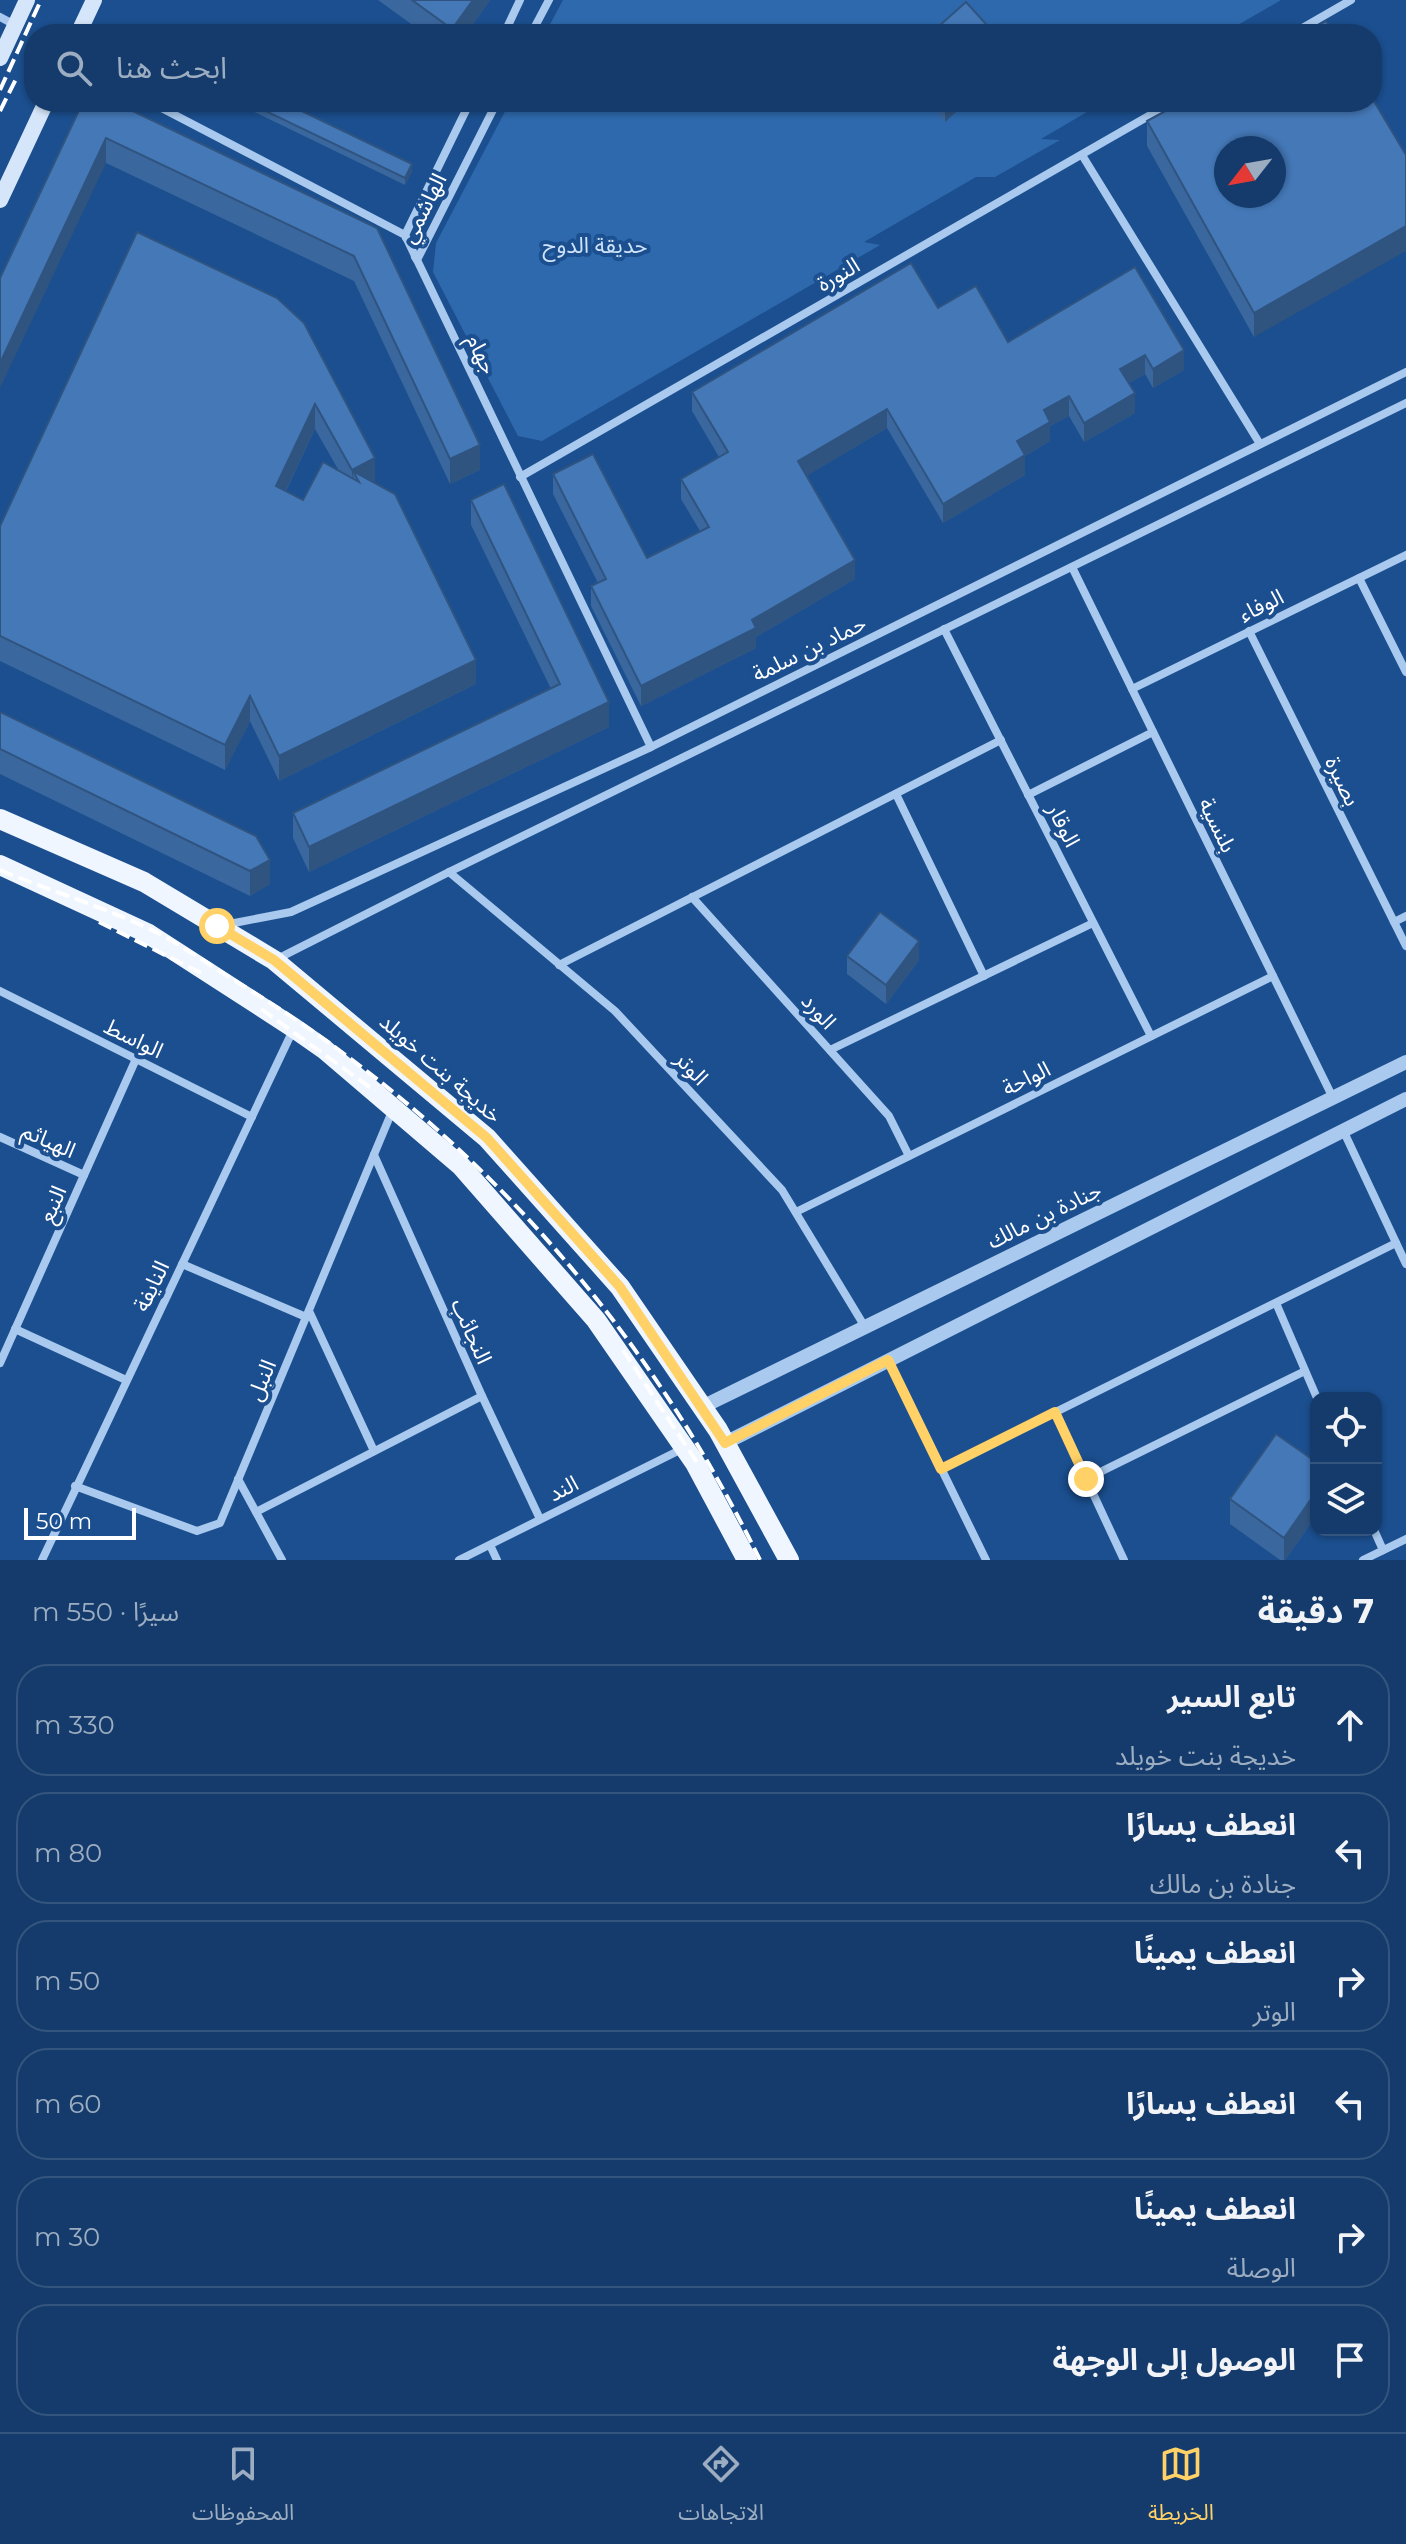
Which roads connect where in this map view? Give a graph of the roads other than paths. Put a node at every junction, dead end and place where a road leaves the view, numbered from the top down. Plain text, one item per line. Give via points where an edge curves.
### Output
1 (27, 0) edge
2 (94, 0) edge
3 (520, 0) edge
4 (549, 0) edge
5 (1351, 0) edge
6 (8, 21) edge
7 (83, 24) edge
8 (509, 24) edge
9 (536, 24) edge
10 (1309, 24) edge
11 (0, 58) edge
12 (41, 112) edge
13 (169, 112) edge
14 (465, 112) edge
15 (492, 112) edge
16 (1156, 112) edge
17 (1082, 155) junction
18 (0, 200) edge
19 (405, 235) junction
20 (1406, 372) edge
21 (1406, 403) edge
22 (1260, 444) junction
23 (520, 477) junction
24 (1406, 555) edge
25 (1072, 567) junction
26 (1359, 578) junction
27 (944, 629) junction
28 (1249, 631) junction
29 (1406, 672) edge
30 (1132, 689) junction
31 (1153, 732) junction
32 (1001, 740) junction
33 (651, 747) junction
34 (896, 794) junction
35 (1028, 795) junction
36 (0, 819) edge
37 (0, 865) edge
38 (449, 872) junction
39 (692, 897) junction
40 (1406, 916) edge
41 (1394, 922) junction
42 (1093, 923) junction
43 (217, 926) junction
44 (1406, 946) edge
45 (274, 960) junction
46 (559, 965) junction
47 (984, 976) junction
48 (1273, 976) junction
49 (0, 991) edge
50 (294, 1028) junction
51 (1151, 1036) junction
52 (830, 1050) junction
53 (136, 1059) junction
54 (1406, 1062) edge
55 (1333, 1098) junction
56 (1406, 1099) edge
57 (394, 1108) junction
58 (252, 1117) junction
59 (1343, 1130) junction
60 (0, 1137) edge
61 (374, 1155) junction
62 (909, 1156) junction
63 (84, 1175) junction
64 (796, 1212) junction
65 (1396, 1243) junction
66 (182, 1264) junction
67 (1406, 1264) edge
68 (1276, 1303) junction
69 (307, 1314) junction
70 (865, 1327) junction
71 (15, 1329) junction
72 (888, 1360) junction
73 (0, 1363) edge
74 (1305, 1371) junction
75 (126, 1380) junction
76 (1314, 1392) edge
77 (482, 1396) junction
78 (702, 1407) junction
79 (1055, 1412) junction
80 (725, 1443) junction
81 (684, 1448) junction
82 (374, 1451) junction
83 (941, 1469) junction
84 (238, 1479) junction
85 (1086, 1479) junction
86 (75, 1486) junction
87 (256, 1512) junction
88 (540, 1519) junction
89 (1377, 1536) edge
90 (1406, 1539) edge
91 (490, 1545) junction
92 (1383, 1550) junction
93 (743, 1559) edge
94 (42, 1560) edge
95 (282, 1560) edge
96 (459, 1560) edge
97 (497, 1560) edge
98 (789, 1560) edge
99 (986, 1560) edge
100 (1124, 1560) edge
101 (1363, 1560) edge

1 - 6 main road
2 - 7 main road
3 - 8 street
4 - 9 street
5 - 10 street
6 - 11 main road
12 - 18 main road
13 - 19 street
14 - 19 street, الهاشمي
15 - 19 street, الهاشمي via 417,260
16 - 17 street, النورة
17 - 22 street
17 - 23 street, النورة
19 - 23 street, جهام
20 - 22 street, حماد بن سلمة
21 - 25 street, حماد بن سلمة
22 - 33 street, حماد بن سلمة
23 - 33 street, جهام
24 - 26 street, الوفاء
25 - 27 street, حماد بن سلمة
25 - 30 street, بلنسية
26 - 28 street, الوفاء
26 - 29 street
27 - 32 street, الوقار
27 - 38 street, حماد بن سلمة
28 - 30 street, الوفاء
28 - 41 street, بصيرة
30 - 31 street, بلنسية
31 - 35 street
31 - 48 street, بلنسية
32 - 34 street
32 - 35 street, الوقار
33 - 43 street, حماد بن سلمة via 291,912
34 - 39 street
34 - 47 street
35 - 42 street, الوقار
36 - 43 main road, خديجة بنت خويلد via 144,882
37 - 50 main road via 147,933
38 - 45 street, حماد بن سلمة
38 - 46 street, الوتر
39 - 46 street
39 - 52 street, الورد
40 - 41 street
41 - 44 street, بصيرة
42 - 47 street
42 - 51 street, الوقار
43 - 45 main road, خديجة بنت خويلد
45 - 78 main road, خديجة بنت خويلد via 487,1138 620,1287
46 - 64 street, الوتر via 615,1011 782,1190
47 - 52 street
48 - 51 street, الواحة
48 - 55 street, بلنسية
49 - 53 street, الواسط
50 - 57 main road
50 - 58 street, النايفة
51 - 62 street, الواحة
52 - 62 street, الورد via 889,1116
53 - 58 street, الواسط
53 - 63 street, النبع
54 - 55 street, جنادة بن مالك
55 - 70 street, جنادة بن مالك
56 - 59 street
57 - 61 street, النبل
57 - 81 main road via 461,1166 596,1320
58 - 66 street, النايفة
59 - 65 street
59 - 72 street
60 - 63 street, الهياثم
61 - 69 street, النبل
61 - 77 street, النجائب
62 - 64 street, الواحة
63 - 71 street, النبع
64 - 70 street, الوتر
65 - 67 street
65 - 68 street
66 - 69 street
66 - 75 street, النايفة
68 - 74 street
68 - 79 street
69 - 82 street
69 - 84 street, النبل
70 - 78 street, جنادة بن مالك
71 - 73 street, النبع
71 - 75 street
72 - 80 street
72 - 83 street
74 - 76 street
74 - 85 street
75 - 86 street, النايفة
77 - 82 street
77 - 88 street, النجائب
78 - 80 main road, خديجة بنت خويلد
79 - 83 street
79 - 85 street
80 - 98 main road, خديجة بنت خويلد
81 - 88 street, الند
81 - 93 main road
82 - 87 street
83 - 99 street
84 - 86 street, النبل via 220,1523 197,1531
84 - 87 street
85 - 100 street
86 - 94 street, النايفة
87 - 95 street
88 - 91 street, الند
89 - 92 street
90 - 92 street
91 - 96 street, الند
91 - 97 street
92 - 101 street

